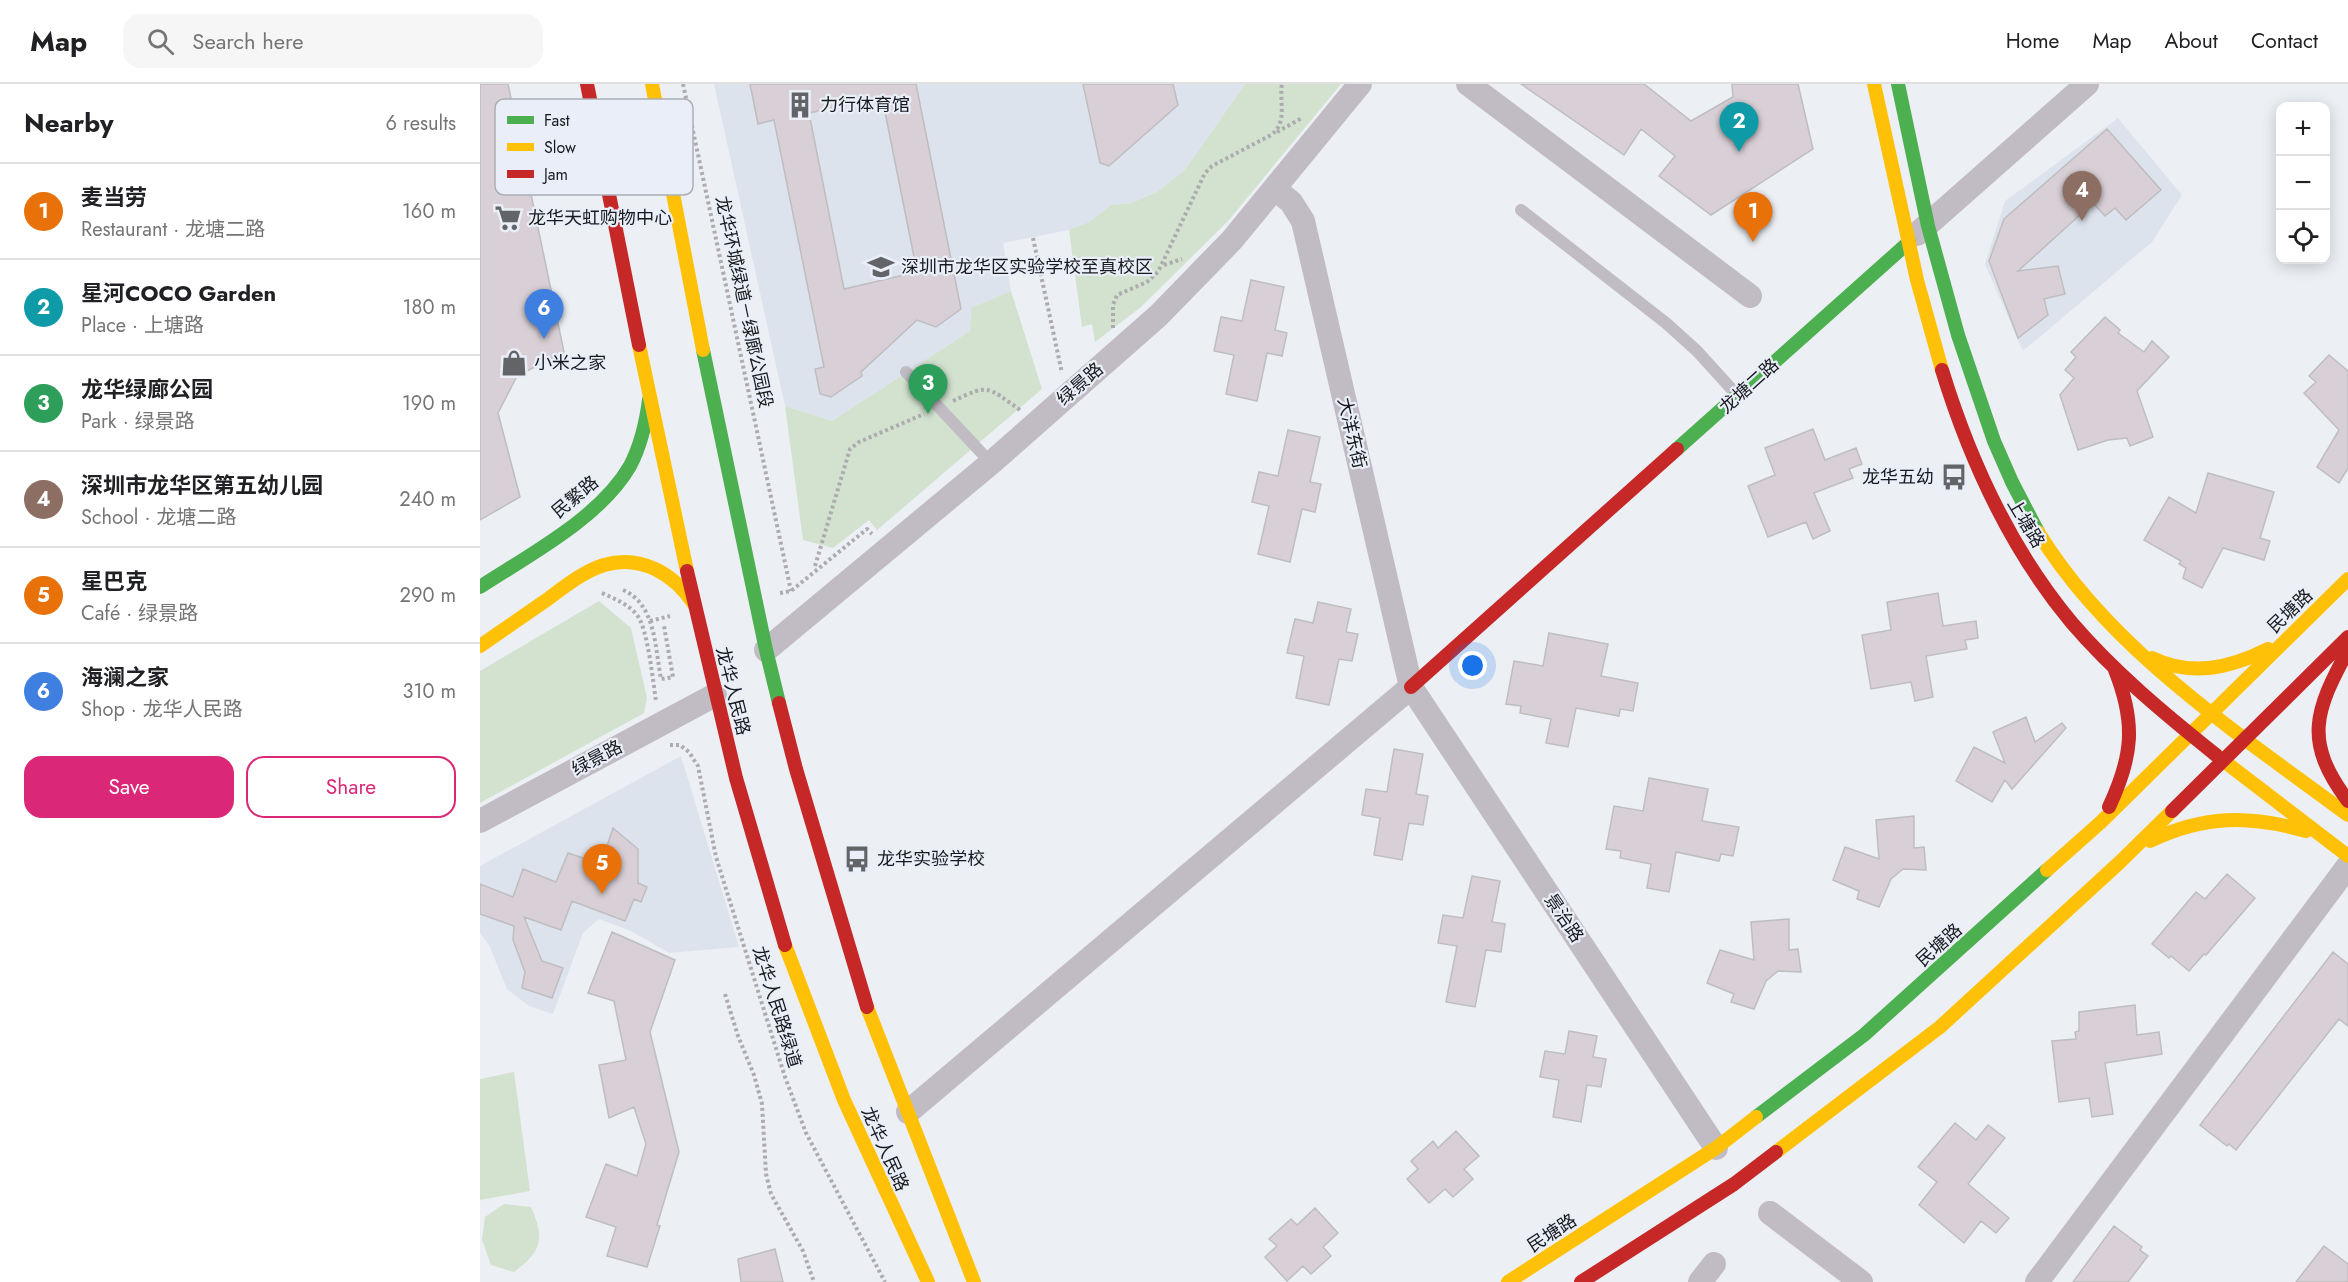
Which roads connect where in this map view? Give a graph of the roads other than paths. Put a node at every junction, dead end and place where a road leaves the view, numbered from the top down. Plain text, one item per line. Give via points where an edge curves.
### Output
1 (587, 84) edge
2 (652, 84) edge
3 (1360, 84) edge
4 (1468, 84) edge
5 (1874, 84) edge
6 (1898, 84) edge
7 (2086, 84) edge
8 (590, 99) edge
9 (655, 99) edge
10 (1276, 190) junction
11 (609, 195) edge
12 (673, 195) edge
13 (1521, 210) dead end
14 (1928, 225) junction
15 (1909, 242) junction
16 (1750, 296) dead end
17 (906, 372) dead end
18 (1738, 396) junction
19 (649, 400) junction
20 (991, 463) junction
21 (2348, 579) edge
22 (480, 587) edge
23 (694, 604) junction
24 (2348, 637) edge
25 (2286, 640) junction
26 (2133, 645) junction
27 (480, 646) edge
28 (766, 650) junction
29 (2348, 650) edge
30 (2114, 666) junction
31 (1411, 687) junction
32 (715, 695) junction
33 (2213, 712) junction
34 (2190, 735) junction
35 (2246, 738) junction
36 (2223, 760) junction
37 (2348, 801) edge
38 (2348, 816) edge
39 (480, 821) edge
40 (2101, 822) junction
41 (2320, 835) junction
42 (2133, 850) junction
43 (2348, 856) edge
44 (2348, 866) edge
45 (908, 1112) junction
46 (1716, 1148) junction
47 (1770, 1214) dead end
48 (928, 1282) edge
49 (974, 1282) edge
50 (1508, 1282) edge
51 (1581, 1282) edge
52 (1861, 1282) edge
53 (2037, 1282) edge

1 - 8 main road, 龙华人民路
2 - 9 main road, 龙华人民路
3 - 10 street, 绿景路
4 - 16 street
5 - 15 main road, 上塘路
6 - 14 main road, 上塘路
7 - 14 street, 龙塘二路
10 - 20 street, 绿景路 via 1160,315
10 - 31 street, 大洋东街 via 1291,202 1303,221
11 - 19 main road, 龙华人民路
12 - 28 main road, 龙华人民路
13 - 18 lane via 1666,323
14 - 15 street, 龙塘二路
14 - 26 main road, 上塘路 via 1969,370 2018,495 2055,558
15 - 18 main road, 龙塘二路
15 - 30 main road, 上塘路 via 1943,380 1966,446 1995,508 2031,568 2075,626
17 - 20 lane
18 - 31 main road, 龙塘二路
19 - 22 main road, 民繁路 via 638,449 603,501
19 - 23 main road, 龙华人民路
20 - 28 street, 绿景路
21 - 25 main road, 民塘路
23 - 27 main road via 687,590 660,570 630,563 606,564 578,578
23 - 32 main road, 龙华人民路
24 - 35 main road
25 - 26 main road via 2239,662 2189,670 2173,668
25 - 33 main road, 民塘路
26 - 33 main road, 上塘路 via 2178,687
28 - 45 main road, 龙华人民路 via 814,833 864,999
29 - 37 main road via 2321,704 2316,727 2323,763
30 - 34 main road, 上塘路
30 - 40 main road via 2128,708 2130,750 2120,784
31 - 45 street
31 - 46 street, 景治路
32 - 39 street, 绿景路
32 - 48 main road, 龙华人民路 via 745,811 803,996 858,1134
33 - 34 main road, 民塘路
33 - 35 main road, 上塘路
34 - 36 main road, 上塘路
34 - 40 main road, 民塘路
35 - 36 main road
35 - 38 main road, 上塘路
36 - 41 main road, 上塘路
36 - 42 main road
40 - 46 main road, 民塘路 via 1864,1035
41 - 42 main road via 2263,821 2204,821 2172,829
41 - 43 main road, 上塘路
42 - 51 main road via 1940,1027 1734,1184
44 - 53 street
45 - 49 main road, 龙华人民路
46 - 50 main road, 民塘路
47 - 52 street

